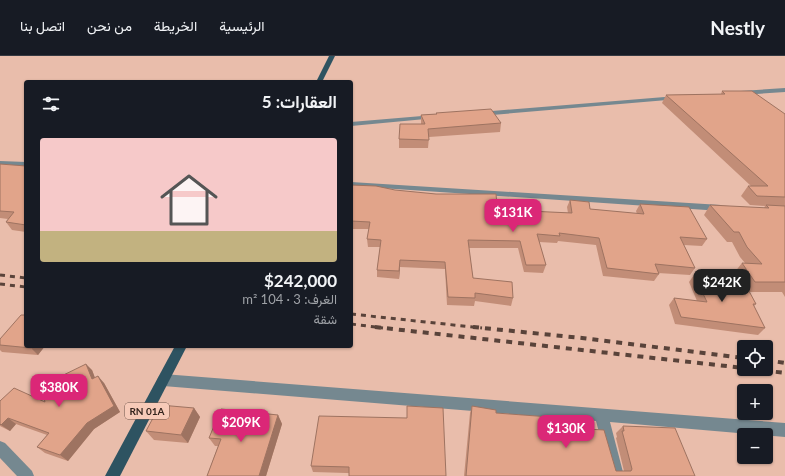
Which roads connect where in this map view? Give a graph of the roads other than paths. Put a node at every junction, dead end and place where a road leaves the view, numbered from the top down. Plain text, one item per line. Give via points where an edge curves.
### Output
1 (332, 56) edge
2 (320, 80) edge
3 (785, 90) edge
4 (732, 94) edge
5 (687, 98) edge
6 (476, 114) edge
7 (445, 116) edge
8 (353, 124) edge
9 (0, 163) edge
10 (24, 164) edge
11 (353, 184) edge
12 (731, 209) edge
13 (180, 348) edge
14 (163, 380) junction
15 (601, 415) junction
16 (785, 430) edge
17 (0, 448) edge
18 (27, 476) edge
19 (112, 476) edge
20 (617, 476) edge

1 - 2 main road
3 - 4 street
5 - 6 street
7 - 8 street
9 - 10 street
11 - 12 street
13 - 14 main road, RN 01A
14 - 15 street
14 - 19 main road, RN 01A
15 - 16 street
15 - 20 street
17 - 18 street

